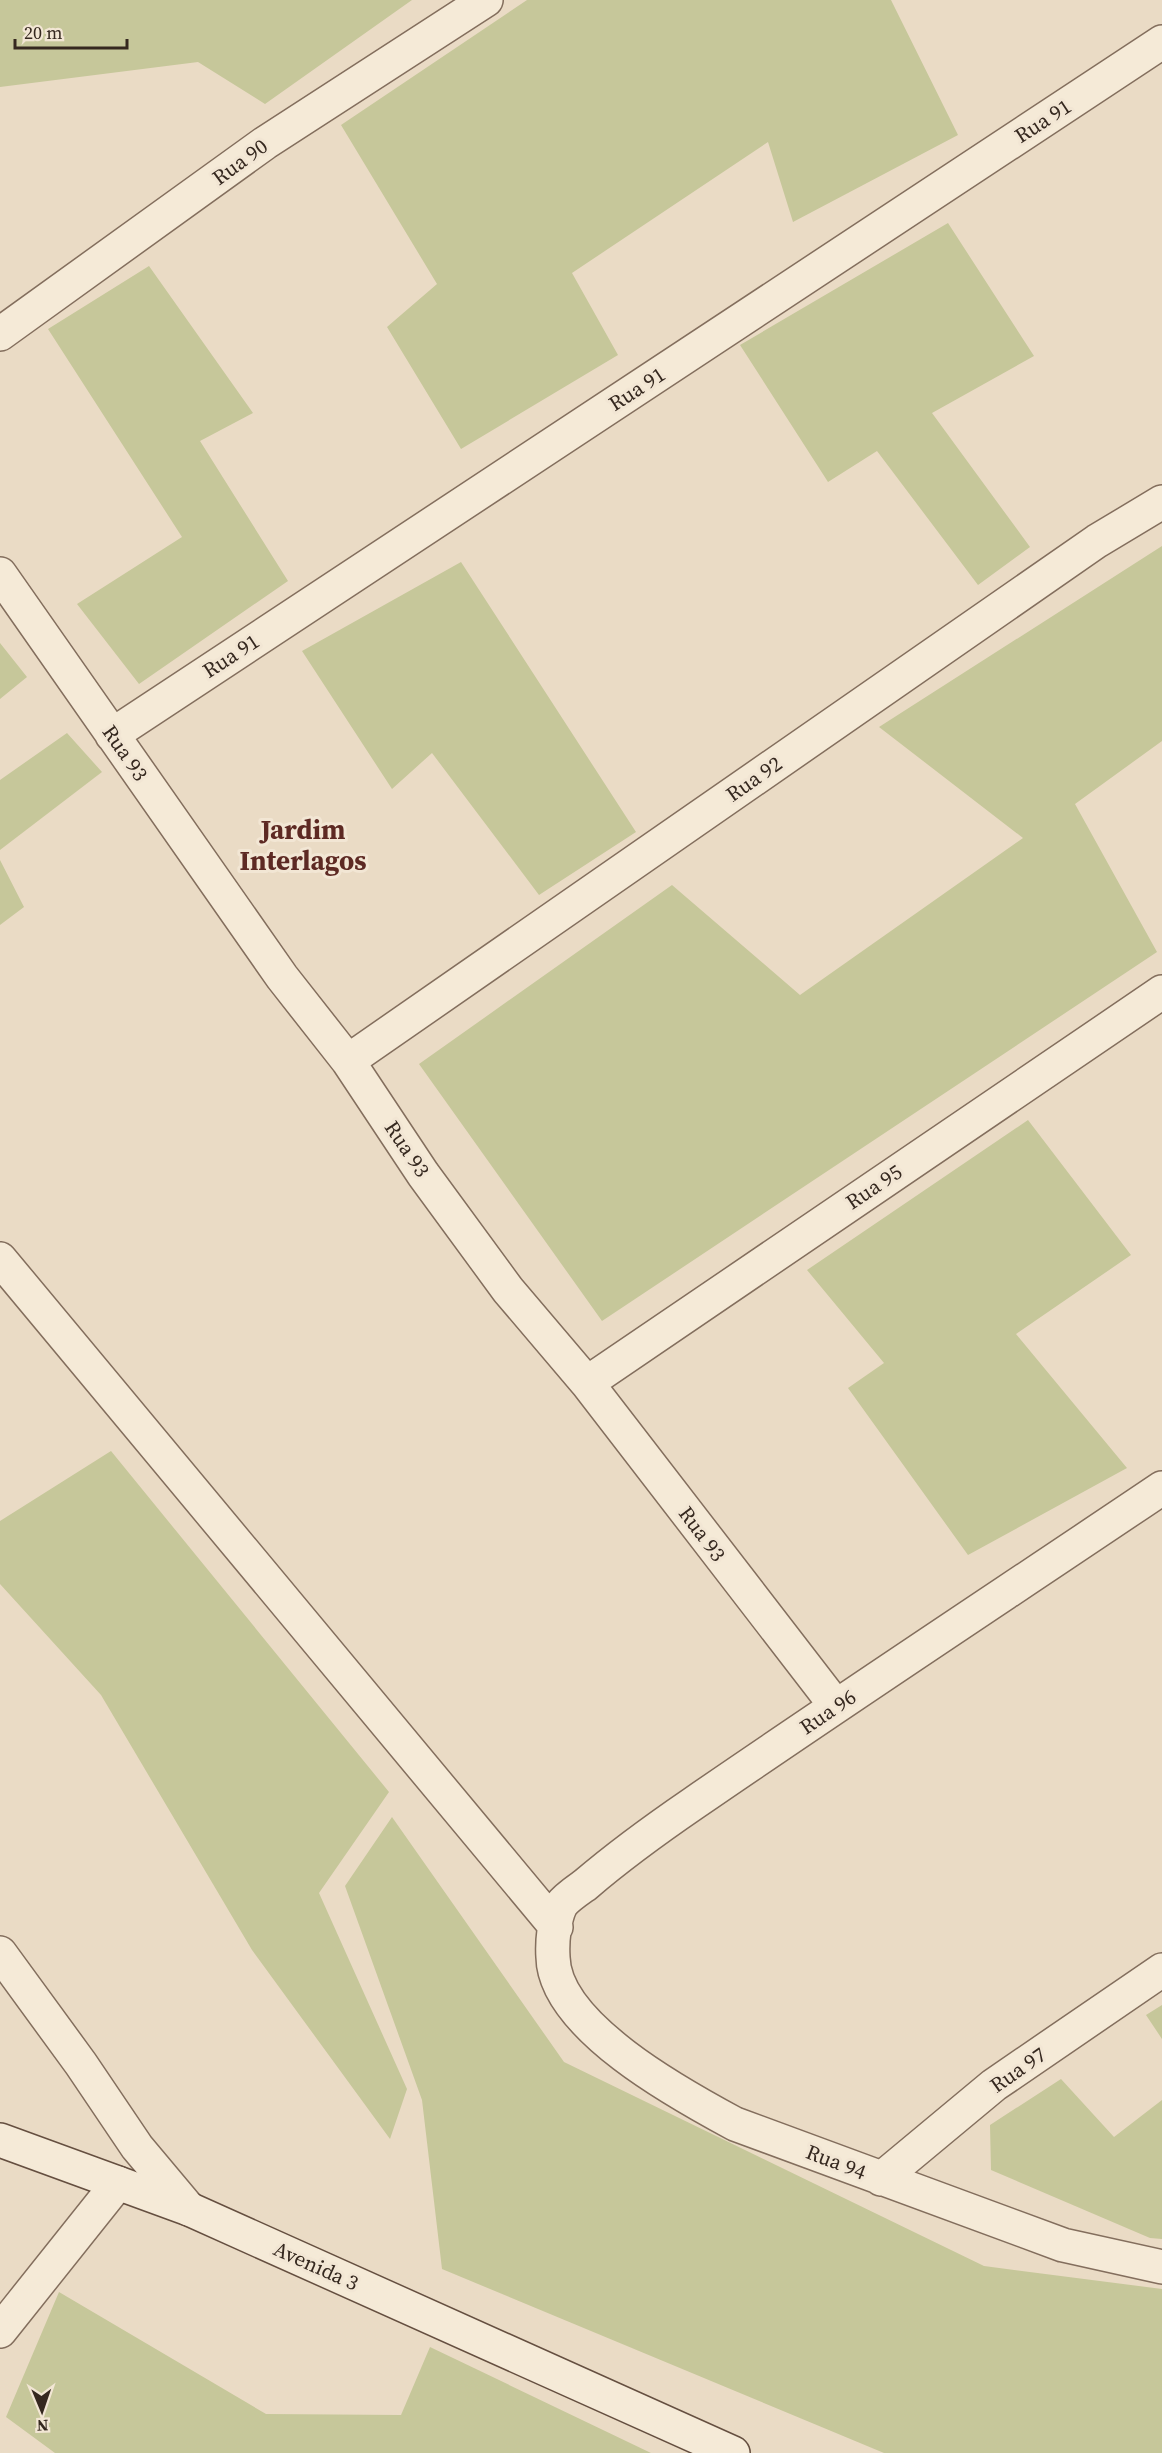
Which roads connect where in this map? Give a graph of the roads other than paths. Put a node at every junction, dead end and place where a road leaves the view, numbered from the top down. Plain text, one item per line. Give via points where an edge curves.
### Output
1 (486, 0) edge
2 (1162, 42) edge
3 (0, 334) edge
4 (1162, 502) edge
5 (0, 574) edge
6 (112, 735) junction
7 (1161, 993) edge
8 (348, 1061) junction
9 (0, 1259) edge
10 (586, 1383) junction
11 (1162, 1488) edge
12 (836, 1706) junction
13 (556, 1927) junction
14 (0, 1953) edge
15 (1162, 1970) edge
16 (556, 1976) joint
17 (0, 2139) edge
18 (881, 2179) junction
19 (118, 2183) junction
20 (189, 2209) junction
21 (1162, 2267) edge
22 (0, 2331) edge
23 (733, 2453) edge

1 - 3 street, Rua 90 via 266,143
2 - 6 street, Rua 91
4 - 8 street, Rua 92 via 1097,541
5 - 6 street, Rua 93
6 - 8 street, Rua 93 via 282,977
7 - 10 street, Rua 95
8 - 10 street, Rua 93 via 423,1174 508,1290
9 - 13 street
10 - 12 street, Rua 93
11 - 12 street, Rua 96
12 - 13 street, Rua 96 via 625,1850 562,1904
13 - 16 street, Rua 96
14 - 20 street, Avenida 3 via 137,2147
15 - 18 street, Rua 97 via 994,2085
16 - 18 street, Rua 94 via 570,2004 590,2026 643,2070 688,2099 735,2124
17 - 19 street
18 - 21 street, Rua 94 via 1063,2245
19 - 20 street
19 - 22 street
20 - 23 street, Avenida 3

